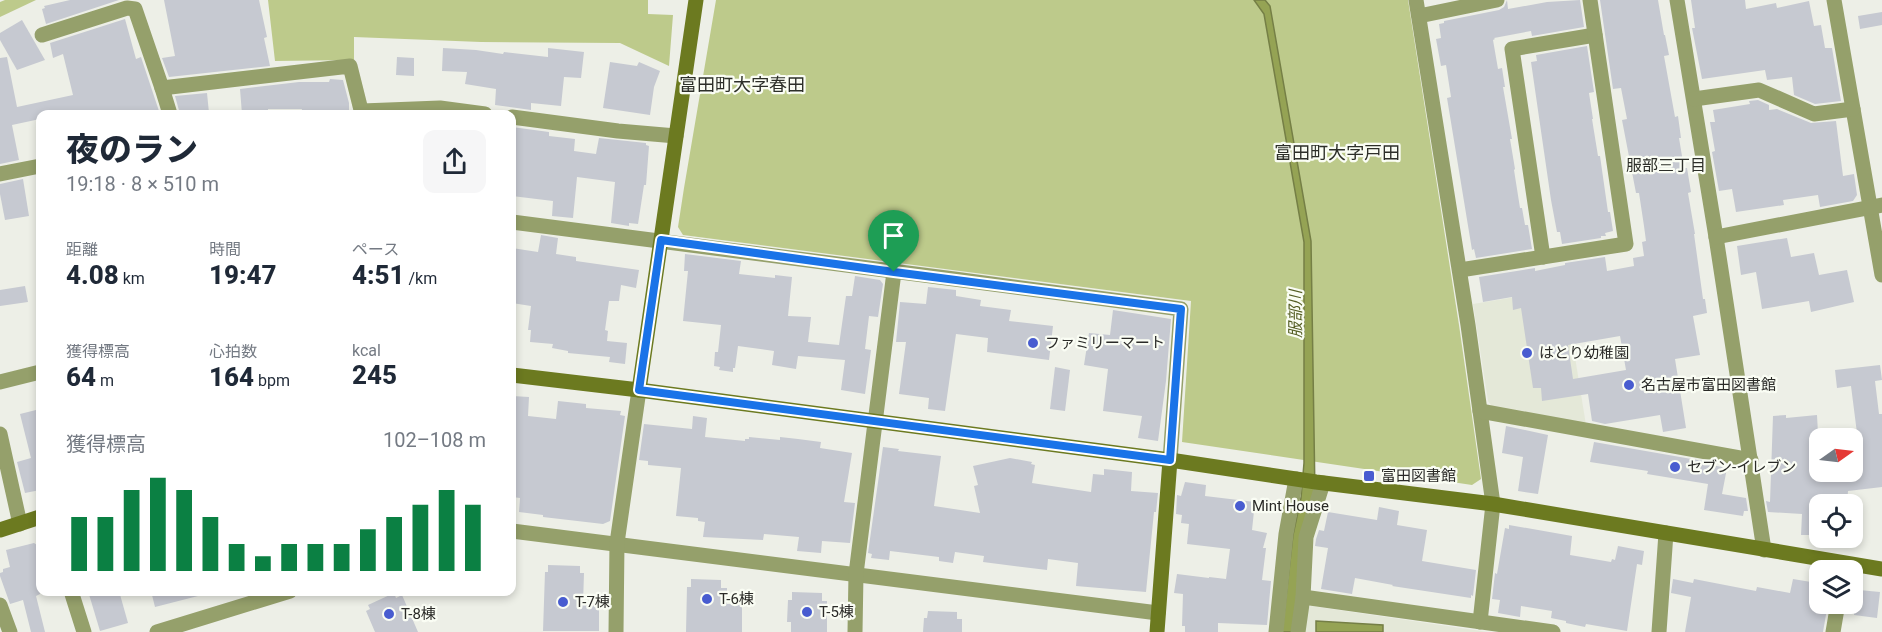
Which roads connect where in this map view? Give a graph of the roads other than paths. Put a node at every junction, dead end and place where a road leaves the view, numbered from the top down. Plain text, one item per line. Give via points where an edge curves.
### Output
1 (696, 0) edge
2 (1497, 0) edge
3 (1590, 0) edge
4 (1677, 0) edge
5 (1834, 0) edge
6 (1418, 8) edge
7 (42, 35) dead end
8 (1595, 35) junction
9 (162, 88) junction
10 (1694, 99) junction
11 (1853, 109) junction
12 (170, 110) edge
13 (361, 110) edge
14 (409, 110) edge
15 (455, 110) edge
16 (516, 118) edge
17 (676, 136) junction
18 (36, 167) edge
19 (0, 174) edge
20 (1877, 206) edge
21 (516, 222) edge
22 (1716, 237) junction
23 (661, 240) junction
24 (1543, 257) junction
25 (1460, 270) junction
26 (894, 272) junction
27 (1882, 275) edge
28 (36, 373) edge
29 (516, 375) edge
30 (0, 382) edge
31 (639, 390) junction
32 (1480, 411) junction
33 (875, 422) junction
34 (0, 434) edge
35 (1170, 460) junction
36 (1751, 460) junction
37 (1296, 479) junction
38 (1320, 482) junction
39 (1492, 504) junction
40 (36, 518) edge
41 (20, 524) junction
42 (0, 530) edge
43 (516, 531) edge
44 (1666, 533) junction
45 (617, 543) junction
46 (1764, 550) junction
47 (1815, 560) edge
48 (1863, 567) edge
49 (1882, 569) edge
50 (856, 574) junction
51 (73, 596) edge
52 (274, 596) edge
53 (1303, 597) junction
54 (0, 604) edge
55 (1158, 613) junction
56 (1836, 614) edge
57 (1480, 622) junction
58 (10, 632) edge
59 (84, 632) edge
60 (157, 632) edge
61 (616, 632) edge
62 (855, 632) edge
63 (1157, 632) edge
64 (1276, 632) edge
65 (1298, 632) edge
66 (1553, 632) edge
67 (1659, 632) edge
68 (1833, 632) edge

1 - 17 street
2 - 6 street
3 - 8 street
4 - 10 street
5 - 11 street
6 - 25 street
7 - 9 street via 127,8 135,9
8 - 24 street via 1512,49
8 - 24 street via 1626,244
9 - 12 street
9 - 13 street via 350,66
10 - 11 street via 1759,90 1814,114
10 - 22 street
11 - 20 street
14 - 15 street
16 - 17 street
17 - 23 street
18 - 19 street
20 - 22 street
20 - 27 street
21 - 23 street
22 - 36 street
23 - 26 street
23 - 31 street
24 - 25 street
25 - 32 street
26 - 33 street
26 - 35 street via 1181,309
28 - 30 street
29 - 31 street
31 - 33 street
31 - 45 street
32 - 36 street
32 - 39 street
33 - 35 street
33 - 50 street
34 - 41 street
35 - 37 street
35 - 55 street
36 - 46 street
37 - 38 street
37 - 64 street
38 - 39 street
38 - 53 street via 1306,537
39 - 44 street
39 - 57 street
40 - 41 street
41 - 42 street
43 - 45 street
44 - 46 street
44 - 67 street
45 - 50 street
45 - 61 street
46 - 47 street
48 - 49 street
50 - 55 street
50 - 62 street
51 - 59 street
52 - 60 street
53 - 57 street
53 - 65 street
54 - 58 street
55 - 63 street
56 - 68 street
57 - 66 street

